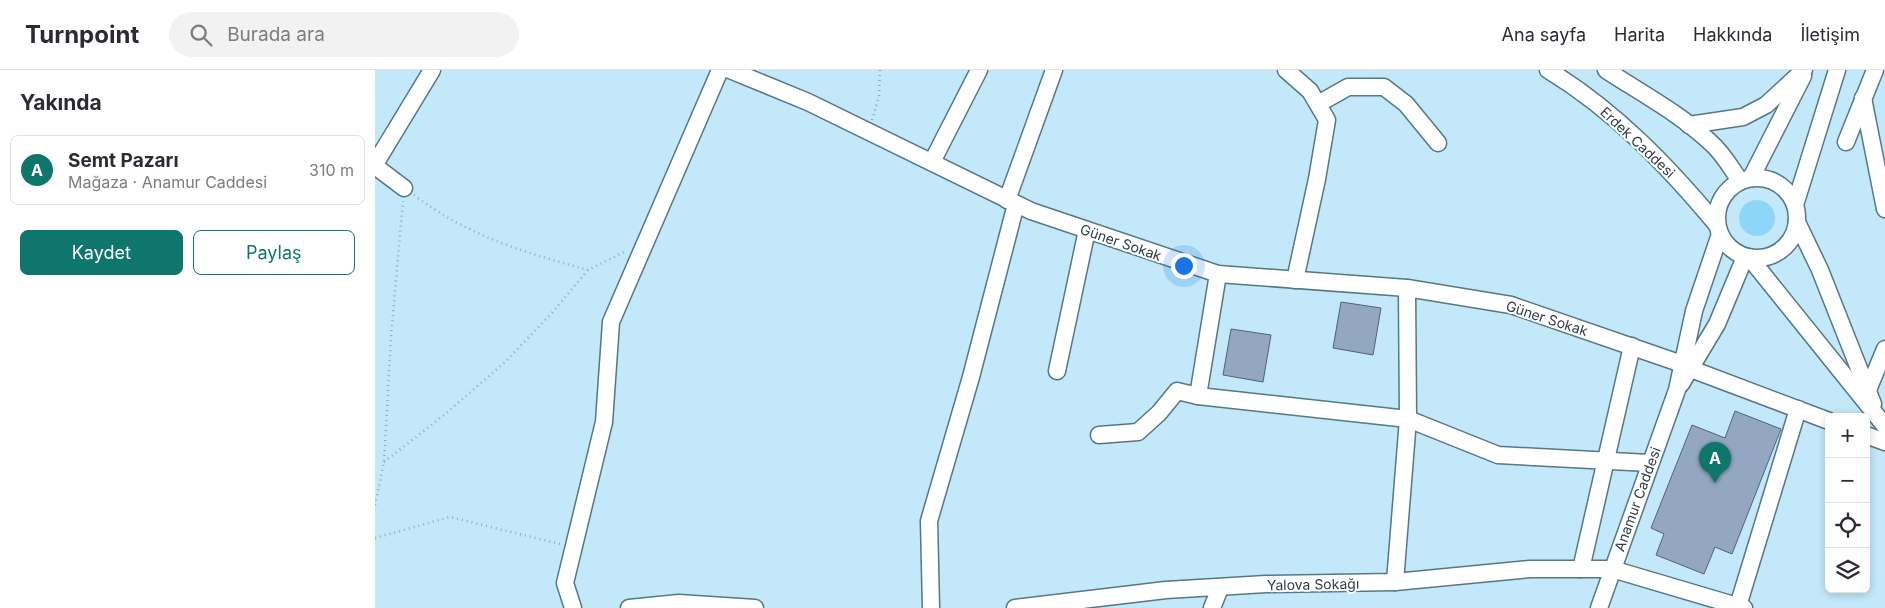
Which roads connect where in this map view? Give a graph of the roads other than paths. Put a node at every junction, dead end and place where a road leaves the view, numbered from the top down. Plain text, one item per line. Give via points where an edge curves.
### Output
1 (432, 70) edge
2 (720, 70) edge
3 (730, 70) edge
4 (979, 70) edge
5 (1053, 70) edge
6 (1286, 70) edge
7 (1548, 70) edge
8 (1606, 70) edge
9 (1805, 70) edge
10 (1837, 70) edge
11 (1875, 70) edge
12 (1570, 76) edge
13 (1863, 98) junction
14 (1317, 104) junction
15 (1689, 125) junction
16 (1846, 142) dead end
17 (1438, 143) dead end
18 (932, 162) junction
19 (375, 165) edge
20 (1882, 179) edge
21 (1746, 180) junction
22 (404, 188) road end
23 (1011, 202) junction
24 (1795, 205) junction
25 (1885, 210) edge
26 (1797, 222) junction
27 (1718, 229) junction
28 (1087, 230) junction
29 (1747, 257) junction
30 (1218, 274) junction
31 (1295, 280) junction
32 (1407, 288) junction
33 (1632, 346) junction
34 (1885, 349) edge
35 (1686, 366) junction
36 (1057, 371) dead end
37 (1868, 390) junction
38 (1199, 396) junction
39 (1798, 409) junction
40 (1408, 419) junction
41 (1825, 419) edge
42 (1882, 423) edge
43 (1099, 435) dead end
44 (1870, 436) edge
45 (1885, 442) edge
46 (1604, 461) junction
47 (1649, 464) junction
48 (1581, 569) junction
49 (1612, 569) junction
50 (1395, 582) junction
51 (1220, 588) junction
52 (729, 607) edge
53 (1741, 607) edge
54 (573, 608) edge
55 (629, 608) edge
56 (755, 608) edge
57 (931, 608) edge
58 (1015, 608) edge
59 (1212, 608) edge
60 (1599, 608) edge

1 - 19 street
2 - 54 street via 611,322 604,422 565,582
3 - 18 street, Güner Sokak via 807,102
4 - 18 street
5 - 23 street
6 - 14 street via 1310,91
7 - 12 street, Erdek Caddesi
8 - 15 street
9 - 15 street via 1766,105 1743,117
9 - 21 street
10 - 24 street
11 - 13 street
12 - 27 street, Erdek Caddesi via 1668,167
13 - 16 street
13 - 20 street
14 - 17 street via 1348,87 1384,87 1406,104
14 - 31 street via 1327,120
15 - 21 street
18 - 23 street, Güner Sokak
19 - 22 street
20 - 25 street
21 - 24 street via 1769,180 1778,184
21 - 27 street via 1723,196 1717,210
23 - 28 street, Güner Sokak
23 - 57 street via 971,378 929,522
24 - 26 street
26 - 29 street via 1791,239 1779,252 1762,258
26 - 37 street
27 - 29 street via 1730,248
27 - 35 street via 1701,285
28 - 30 street, Güner Sokak
28 - 36 street
29 - 35 street via 1727,302
29 - 42 street
30 - 31 street, Güner Sokak
30 - 38 street
31 - 32 street, Güner Sokak
32 - 33 street, Güner Sokak via 1511,305
32 - 40 street
33 - 35 street, Güner Sokak
33 - 46 street
34 - 37 street
35 - 39 street, Güner Sokak
35 - 47 street, Anamur Caddesi
37 - 42 street
38 - 40 street
38 - 43 street via 1177,390 1138,432
39 - 41 street, Güner Sokak
39 - 53 street
40 - 46 street via 1498,455
40 - 50 street
44 - 45 street
46 - 47 street
46 - 48 street
47 - 49 street, Anamur Caddesi
48 - 49 street, Yalova Sokağı
48 - 50 street, Yalova Sokağı via 1530,569
49 - 53 street, Yalova Sokağı
49 - 60 street, Anamur Caddesi
50 - 51 street, Yalova Sokağı
51 - 58 street, Yalova Sokağı via 1166,590
51 - 59 street
52 - 55 street via 679,603
52 - 56 street

